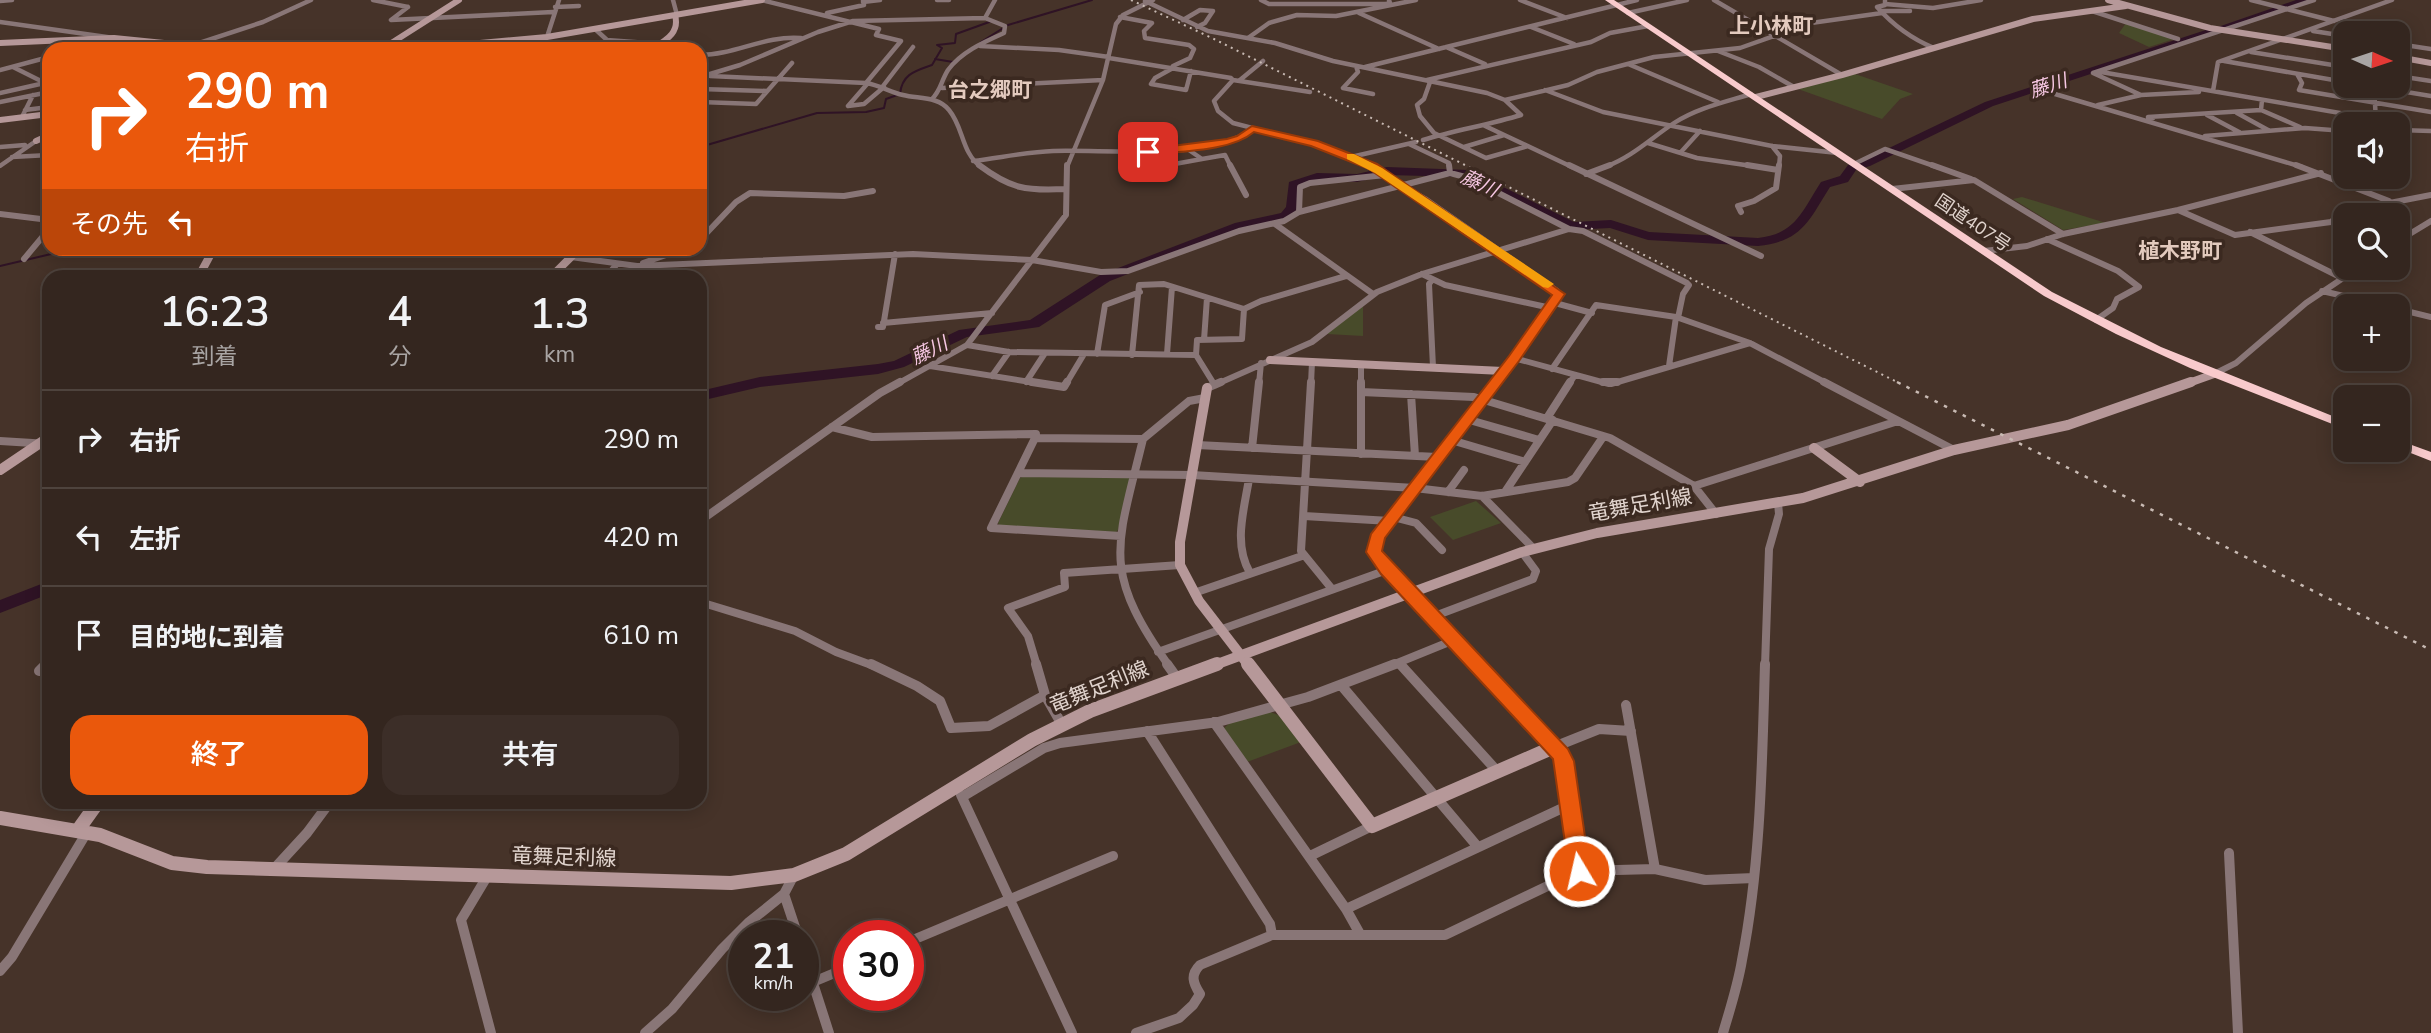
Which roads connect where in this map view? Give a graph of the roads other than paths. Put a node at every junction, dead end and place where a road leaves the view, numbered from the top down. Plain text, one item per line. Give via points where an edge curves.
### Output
1 (12, 0) edge
2 (311, 0) edge
3 (373, 0) edge
4 (459, 0) edge
5 (559, 0) edge
6 (673, 0) edge
7 (762, 0) edge
8 (880, 0) edge
9 (937, 0) edge
10 (949, 0) edge
11 (995, 0) edge
12 (1143, 0) edge
13 (1261, 0) edge
14 (1389, 0) edge
15 (1416, 0) edge
16 (1520, 0) edge
17 (1637, 0) edge
18 (1687, 0) edge
19 (1714, 0) edge
20 (1955, 0) edge
21 (1981, 0) edge
22 (2108, 0) edge
23 (2251, 0) edge
24 (2314, 0) edge
25 (2392, 0) edge
26 (0, 1) edge
27 (383, 1) edge
28 (863, 1) edge
29 (1151, 1) edge
30 (1282, 2) edge
31 (1337, 2) edge
32 (1885, 2) edge
33 (1614, 3) edge
34 (1963, 4) junction
35 (2126, 5) junction
36 (579, 6) dead end
37 (1933, 8) junction
38 (554, 9) junction
39 (2287, 9) junction
40 (2092, 11) junction
41 (1881, 12) junction
42 (1357, 13) junction
43 (1628, 13) junction
44 (825, 14) junction
45 (676, 15) junction
46 (1294, 15) junction
47 (1120, 17) junction
48 (985, 18) junction
49 (1567, 18) junction
50 (428, 20) junction
51 (1183, 20) junction
52 (853, 21) junction
53 (2337, 21) edge
54 (0, 22) edge
55 (2333, 22) edge
56 (2333, 22) edge
57 (1531, 26) junction
58 (1648, 26) junction
59 (1197, 27) junction
60 (595, 29) junction
61 (2310, 30) junction
62 (2223, 31) junction
63 (2333, 34) edge
64 (547, 37) junction
65 (1776, 37) junction
66 (117, 38) junction
67 (801, 38) junction
68 (1248, 38) junction
69 (2178, 39) dead end
70 (2282, 40) junction
71 (104, 42) edge
72 (153, 42) edge
73 (201, 42) edge
74 (393, 42) edge
75 (492, 42) edge
76 (530, 42) edge
77 (634, 42) edge
78 (664, 42) edge
79 (0, 43) edge
80 (1576, 45) junction
81 (980, 46) junction
82 (2410, 46) edge
83 (913, 47) dead end
84 (1446, 47) junction
85 (2333, 47) edge
86 (1934, 48) junction
87 (1439, 49) junction
88 (2431, 49) edge
89 (1718, 51) junction
90 (2248, 51) junction
91 (1688, 52) junction
92 (707, 55) edge
93 (1109, 57) junction
94 (42, 59) edge
95 (2410, 60) edge
96 (1263, 61) dead end
97 (2221, 61) junction
98 (792, 63) dead end
99 (2431, 63) edge
100 (1627, 64) junction
101 (1486, 65) junction
102 (2333, 65) edge
103 (12, 67) junction
104 (1172, 67) junction
105 (1359, 67) junction
106 (0, 70) edge
107 (1191, 71) junction
108 (2098, 71) junction
109 (2297, 74) junction
110 (707, 75) edge
111 (1842, 75) junction
112 (707, 76) edge
113 (715, 76) junction
114 (779, 78) junction
115 (2410, 78) edge
116 (1103, 80) junction
117 (1236, 80) junction
118 (2333, 80) edge
119 (1427, 81) junction
120 (2431, 81) edge
121 (42, 83) edge
122 (867, 83) junction
123 (707, 84) edge
124 (884, 86) junction
125 (42, 87) edge
126 (942, 88) junction
127 (1794, 88) junction
128 (42, 90) edge
129 (707, 90) edge
130 (1545, 90) junction
131 (767, 91) junction
132 (2213, 91) junction
133 (1310, 92) dead end
134 (2410, 92) edge
135 (0, 93) edge
136 (1373, 94) dead end
137 (2055, 94) dead end
138 (33, 95) junction
139 (2141, 95) junction
140 (1753, 96) junction
141 (2431, 96) edge
142 (2374, 98) edge
143 (932, 99) junction
144 (1505, 100) junction
145 (2262, 100) junction
146 (0, 102) edge
147 (1718, 102) junction
148 (707, 103) edge
149 (2375, 103) junction
150 (2096, 106) junction
151 (42, 109) edge
152 (2261, 110) junction
153 (2234, 112) junction
154 (2375, 112) edge
155 (2431, 112) edge
156 (23, 113) junction
157 (2204, 113) junction
158 (42, 114) edge
159 (2333, 114) edge
160 (0, 120) edge
161 (1483, 125) junction
162 (1672, 125) junction
163 (2303, 128) junction
164 (1252, 129) junction
165 (2333, 130) edge
166 (2410, 130) edge
167 (1700, 131) junction
168 (2270, 131) junction
169 (2431, 131) edge
170 (2241, 133) junction
171 (1438, 135) junction
172 (1504, 135) junction
173 (2210, 135) junction
174 (2199, 136) junction
175 (42, 139) edge
176 (1416, 142) junction
177 (1648, 143) junction
178 (27, 145) junction
179 (1528, 146) junction
180 (1772, 146) junction
181 (1464, 147) junction
182 (0, 148) edge
183 (1186, 148) junction
184 (1075, 152) junction
185 (1681, 152) junction
186 (1838, 153) junction
187 (42, 156) edge
188 (1351, 157) junction
189 (6, 159) edge
190 (1202, 159) junction
191 (973, 161) junction
192 (1854, 164) junction
193 (0, 166) edge
194 (1778, 170) junction
195 (1450, 173) junction
196 (2321, 173) junction
197 (1586, 174) junction
198 (1162, 175) dead end
199 (1385, 175) junction
200 (1974, 180) junction
201 (1402, 186) junction
202 (1892, 189) junction
203 (1065, 190) junction
204 (873, 191) dead end
205 (1245, 195) dead end
206 (2431, 195) edge
207 (2389, 201) junction
208 (2178, 210) junction
209 (1299, 212) junction
210 (1741, 212) dead end
211 (0, 214) edge
212 (42, 219) edge
213 (2431, 221) edge
214 (1275, 224) junction
215 (1569, 229) junction
216 (707, 232) edge
217 (2250, 232) junction
218 (2063, 234) junction
219 (2410, 234) edge
220 (42, 237) edge
221 (2047, 239) junction
222 (1499, 251) junction
223 (1984, 251) junction
224 (895, 254) junction
225 (664, 256) edge
226 (1761, 256) dead end
227 (571, 257) joint
228 (24, 259) dead end
229 (1032, 260) junction
230 (615, 265) junction
231 (637, 266) junction
232 (558, 270) edge
233 (611, 270) edge
234 (1422, 274) junction
235 (2333, 274) edge
236 (1346, 276) junction
237 (1432, 280) junction
238 (2339, 280) edge
239 (1172, 287) junction
240 (2322, 291) junction
241 (1140, 292) junction
242 (1373, 294) junction
243 (2335, 294) edge
244 (1207, 298) junction
245 (1553, 306) junction
246 (1244, 309) junction
247 (2410, 312) edge
248 (992, 313) junction
249 (1591, 313) junction
250 (1677, 317) junction
251 (2431, 317) edge
252 (2096, 320) junction
253 (1204, 340) junction
254 (1750, 343) junction
255 (967, 345) junction
256 (1009, 352) junction
257 (1045, 353) junction
258 (1084, 354) junction
259 (1097, 354) junction
260 (1167, 354) junction
261 (1132, 355) junction
262 (1196, 355) junction
263 (1514, 358) junction
264 (1266, 361) junction
265 (1312, 362) junction
266 (1361, 364) junction
267 (930, 366) junction
268 (1669, 366) junction
269 (1433, 367) junction
270 (1552, 369) junction
271 (1503, 371) junction
272 (2214, 374) junction
273 (1575, 375) junction
274 (992, 376) junction
275 (1026, 382) junction
276 (1208, 390) junction
277 (1361, 392) junction
278 (1411, 394) junction
279 (1481, 398) junction
280 (1466, 419) junction
281 (1550, 419) junction
282 (2333, 420) edge
283 (1898, 421) junction
284 (832, 427) junction
285 (1603, 437) junction
286 (1035, 438) junction
287 (1143, 439) junction
288 (1451, 440) junction
289 (1539, 440) junction
290 (0, 441) edge
291 (42, 444) edge
292 (42, 445) edge
293 (1197, 445) junction
294 (1252, 448) junction
295 (1814, 448) junction
296 (2410, 449) edge
297 (1954, 450) junction
298 (1307, 451) junction
299 (1361, 454) junction
300 (1415, 456) junction
301 (1437, 457) junction
302 (2431, 457) edge
303 (1525, 462) junction
304 (0, 470) edge
305 (1464, 470) dead end
306 (1018, 473) junction
307 (1136, 473) junction
308 (1192, 475) junction
309 (1249, 479) junction
310 (1306, 482) junction
311 (1860, 482) junction
312 (1694, 486) junction
313 (1415, 488) junction
314 (1448, 492) junction
315 (1505, 492) junction
316 (1482, 496) junction
317 (1779, 503) junction
318 (1716, 514) junction
319 (707, 516) edge
320 (1304, 516) junction
321 (1391, 519) junction
322 (1121, 536) junction
323 (1442, 550) dead end
324 (1527, 550) junction
325 (1302, 555) junction
326 (1180, 565) junction
327 (1120, 568) junction
328 (1387, 570) junction
329 (1250, 573) junction
330 (1332, 589) junction
331 (1194, 593) junction
332 (1410, 593) junction
333 (707, 604) edge
334 (1432, 617) junction
335 (1221, 629) junction
336 (1454, 640) junction
337 (1158, 652) junction
338 (1242, 654) junction
339 (1399, 663) junction
340 (1177, 678) junction
341 (1341, 685) junction
342 (1045, 695) junction
343 (1280, 705) junction
344 (1626, 705) dead end
345 (1214, 722) junction
346 (1061, 723) junction
347 (1147, 731) junction
348 (1631, 731) junction
349 (1554, 747) junction
350 (1497, 771) junction
351 (960, 792) junction
352 (1437, 798) junction
353 (1569, 805) junction
354 (94, 809) edge
355 (325, 809) edge
356 (0, 818) edge
357 (1372, 826) junction
358 (82, 831) junction
359 (1477, 846) junction
360 (2229, 853) dead end
361 (1112, 856) dead end
362 (1310, 856) junction
363 (1655, 869) junction
364 (273, 870) junction
365 (1579, 871) junction
366 (794, 875) junction
367 (488, 876) junction
368 (1754, 878) junction
369 (785, 894) junction
370 (1010, 900) junction
371 (1346, 909) junction
372 (793, 920) edge
373 (1360, 934) junction
374 (924, 935) edge
375 (1272, 935) junction
376 (0, 971) edge
377 (819, 1001) edge
378 (491, 1033) edge
379 (645, 1033) edge
380 (829, 1033) edge
381 (1072, 1033) edge
382 (1136, 1033) edge
383 (1723, 1033) edge
384 (2238, 1033) edge

1 - 26 street
2 - 73 street
3 - 27 street
4 - 50 street
5 - 38 street
6 - 45 street
7 - 44 street
7 - 45 street
8 - 28 street
9 - 10 street
11 - 48 street
12 - 29 street
13 - 30 street via 1265,4
14 - 31 street via 1387,4
15 - 42 street
16 - 49 street
17 - 33 street
18 - 43 street
19 - 65 street
20 - 34 street
21 - 34 street
22 - 35 street
23 - 39 street
24 - 39 street
25 - 53 street
27 - 50 street via 408,7 391,20
28 - 44 street via 864,5
29 - 47 street
29 - 51 street
30 - 31 street
30 - 46 street via 1285,11
32 - 37 street
32 - 41 street via 1877,7
33 - 43 highway, 国道407号
33 - 49 street
34 - 37 street
35 - 40 street
35 - 62 street
36 - 38 street
37 - 41 street
38 - 50 street
38 - 64 street
39 - 55 street
39 - 62 street
40 - 69 street
40 - 86 street via 2032,19
41 - 65 street via 1811,23
41 - 86 street
42 - 46 street
42 - 87 street
43 - 58 highway, 国道407号
44 - 52 street
45 - 60 street
45 - 78 street via 671,37
46 - 68 street via 1269,23
47 - 93 street
47 - 104 street via 1152,23 1144,31 1147,38 1194,49 1188,60
48 - 52 street
48 - 81 street via 1007,28
49 - 57 street
50 - 74 street
51 - 59 street
51 - 59 street via 1200,10 1213,11
52 - 67 street
52 - 122 street via 879,29 879,38 901,41
54 - 66 street
56 - 61 street
57 - 80 street
57 - 84 street
58 - 80 street
58 - 91 highway, 国道407号
59 - 68 street
60 - 64 street
60 - 77 street via 607,40
61 - 63 street
61 - 70 street
62 - 70 street
62 - 108 street
64 - 75 street
64 - 76 street
65 - 89 street
65 - 111 street
66 - 71 street
66 - 72 street
66 - 79 street
67 - 92 street via 779,36
67 - 110 street
68 - 105 street
70 - 85 street
70 - 90 street
80 - 101 street
81 - 93 street
81 - 126 street via 946,72 940,81
82 - 88 street
83 - 124 street
84 - 87 street
84 - 101 street
86 - 111 street
87 - 105 street
89 - 91 street
89 - 127 street via 1759,67
90 - 97 street
90 - 102 street
91 - 100 street
91 - 140 highway, 国道407号
93 - 104 street
93 - 116 street
94 - 103 street
95 - 99 street
96 - 117 street
97 - 109 street
97 - 132 street
98 - 114 street
100 - 130 street
100 - 147 street
101 - 119 street
103 - 106 street
103 - 121 street
104 - 107 street
104 - 107 street via 1151,84 1186,90
105 - 119 street
105 - 136 street via 1343,88
107 - 117 street
108 - 132 street
108 - 139 street via 2093,73
109 - 118 street
109 - 149 street via 2302,83 2299,90
111 - 127 street
112 - 113 street
113 - 114 street
113 - 123 street
114 - 122 street
114 - 131 street
115 - 120 street
116 - 126 street
116 - 184 street
117 - 133 street
117 - 164 street via 1215,105 1227,120
119 - 144 street
119 - 171 street via 1424,99 1416,105 1418,118
122 - 124 street
122 - 124 street via 848,106 861,107
124 - 143 street via 900,95
125 - 135 street
126 - 143 street
127 - 140 street
128 - 138 street
129 - 131 street
130 - 144 street
130 - 162 street via 1603,112
131 - 148 street via 755,104
132 - 139 street
132 - 145 street
134 - 141 street
137 - 150 street
138 - 146 street
138 - 156 street
139 - 150 street
140 - 147 street
140 - 186 highway, 国道407号
142 - 149 street
143 - 191 street via 949,110
144 - 161 street via 1520,116
145 - 152 street
145 - 159 street
147 - 162 street
149 - 154 street
149 - 155 street
150 - 174 street
151 - 156 street
152 - 153 street
152 - 163 street
153 - 157 street
153 - 168 street
156 - 158 street
156 - 160 street
157 - 170 street
157 - 173 street via 2147,117
161 - 171 street
161 - 172 street
162 - 167 street
162 - 177 street
163 - 165 street
163 - 168 street
164 - 183 street via 1237,140
164 - 188 street via 1303,139
166 - 169 street
167 - 180 street
167 - 185 street
168 - 170 street
170 - 173 street
171 - 176 street
171 - 181 street
172 - 179 street
172 - 181 street
173 - 174 street
174 - 196 street
175 - 178 street
176 - 188 street
176 - 195 street via 1449,163
177 - 185 street
177 - 197 street via 1627,159
178 - 182 street
178 - 189 street
179 - 181 street via 1491,158
179 - 197 street
180 - 186 street
180 - 194 street via 1780,156
183 - 184 street
183 - 190 street
184 - 191 street via 1045,151
184 - 203 street via 1067,166
185 - 194 street
186 - 192 highway, 国道407号
187 - 189 street
188 - 199 street
189 - 193 street
190 - 198 street via 1157,166
190 - 205 street via 1225,155
191 - 203 street via 1028,191
192 - 200 street via 1891,151
192 - 202 highway, 国道407号
194 - 210 street via 1776,188 1738,206
195 - 201 street
195 - 215 street via 1469,178
196 - 207 street
196 - 208 street
197 - 226 street
199 - 201 street
199 - 209 street via 1366,181 1306,184 1300,187
200 - 202 street
200 - 218 street
201 - 209 street
201 - 222 street
202 - 223 highway, 国道407号
203 - 229 street via 1066,215
204 - 216 street via 844,196 750,193
206 - 207 street
207 - 217 street via 2343,212 2331,222
208 - 217 street via 2235,235
208 - 218 street
209 - 214 street
211 - 212 street
213 - 219 street
214 - 229 street via 1239,231 1128,271 1101,272
214 - 236 street
215 - 222 street
215 - 250 street via 1583,230 1687,283
217 - 235 street
218 - 221 street
220 - 228 street
221 - 223 street
221 - 252 street via 2118,271 2139,287 2117,299 2113,308
222 - 234 street
222 - 245 street via 1557,291
223 - 252 highway, 国道407号
224 - 229 street
224 - 231 street
224 - 248 street via 881,325
225 - 231 street
227 - 230 street
227 - 232 street
229 - 248 street
230 - 231 street
230 - 233 street
234 - 237 street
234 - 242 street
236 - 242 street
236 - 246 street
237 - 245 street via 1493,297
237 - 269 street
238 - 240 street
239 - 241 street via 1139,285
239 - 244 street
239 - 260 street
240 - 243 street
240 - 272 street via 2236,363
241 - 259 street via 1105,305
241 - 261 street
242 - 264 street via 1312,341
244 - 246 street
244 - 253 street
245 - 249 street
245 - 263 street
246 - 253 street via 1242,339
247 - 251 street
248 - 255 street
249 - 250 street via 1598,304
249 - 270 street
250 - 254 street
250 - 268 street
252 - 272 highway, 国道407号
253 - 262 street via 1197,341
254 - 268 street
254 - 283 street
255 - 256 street
255 - 267 street
256 - 257 street
256 - 274 street
257 - 258 street
257 - 275 street
258 - 259 street
258 - 275 street via 1065,387
259 - 261 street
260 - 261 street
260 - 262 street
262 - 276 street
263 - 270 street
263 - 271 street
264 - 265 street
264 - 276 street
264 - 294 street
265 - 266 street
265 - 298 street
266 - 269 street
266 - 277 street
267 - 274 street
267 - 284 street
268 - 273 street via 1610,384
269 - 271 street
270 - 273 street
271 - 279 street
272 - 282 highway, 国道407号
272 - 297 street, 竜舞足利線 via 2066,425
273 - 281 street
274 - 275 street
276 - 287 street
276 - 293 street
277 - 278 street
277 - 299 street
278 - 279 street
278 - 300 street
279 - 280 street
279 - 281 street
280 - 288 street
280 - 289 street
281 - 285 street
281 - 289 street
283 - 295 street
283 - 297 street
284 - 286 street via 872,438 1036,434
284 - 319 street
285 - 312 street
285 - 315 street via 1576,478
286 - 287 street
286 - 306 street
287 - 307 street
288 - 301 street
288 - 303 street
289 - 303 street
290 - 291 street
292 - 304 street
293 - 294 street
293 - 308 street
294 - 298 street
295 - 311 street
295 - 312 street
296 - 302 highway
297 - 311 street, 竜舞足利線
298 - 299 street
298 - 310 street
299 - 300 street
300 - 301 street
301 - 313 street
303 - 315 street
305 - 314 street
306 - 307 street
306 - 322 street via 991,528
307 - 308 street
307 - 322 street
308 - 309 street
308 - 326 street
309 - 310 street
309 - 329 street via 1240,552
310 - 313 street
310 - 320 street
311 - 317 street, 竜舞足利線
312 - 318 street
313 - 314 street
313 - 321 street
314 - 316 street
315 - 316 street
316 - 324 street
317 - 318 street, 竜舞足利線
317 - 368 street via 1769,546 1766,694
318 - 324 street, 竜舞足利線 via 1597,533
320 - 321 street
320 - 325 street
321 - 323 street via 1416,523
321 - 328 street via 1374,544 1377,558
322 - 327 street
324 - 332 street, 竜舞足利線
324 - 334 street via 1536,571 1533,579
325 - 329 street
325 - 330 street
326 - 327 street
326 - 331 street
327 - 337 street via 1130,603
327 - 342 street via 1064,573 1065,587 1008,608 1028,636
328 - 330 street
328 - 332 street
329 - 331 street
330 - 335 street
331 - 335 street
332 - 334 street
332 - 338 street, 竜舞足利線
333 - 342 street via 795,631 917,687 940,701 951,728 989,726
334 - 336 street
335 - 337 street
335 - 338 street
336 - 339 street
336 - 349 street
337 - 340 street
338 - 340 street, 竜舞足利線
338 - 343 street
339 - 341 street
339 - 350 street
340 - 346 street, 竜舞足利線
341 - 343 street
341 - 352 street
342 - 346 street
343 - 345 street
343 - 357 street
344 - 348 street
345 - 347 street
345 - 362 street
346 - 351 street, 竜舞足利線
347 - 351 street via 1044,748
347 - 375 street via 1270,924
348 - 349 street via 1599,729
348 - 363 street
349 - 350 street
349 - 353 street via 1564,761
350 - 352 street
351 - 366 street, 竜舞足利線 via 845,855
351 - 370 street
352 - 357 street
352 - 359 street
353 - 359 street
353 - 365 street
354 - 358 street
355 - 364 street
356 - 358 street, 竜舞足利線
357 - 362 street
358 - 364 street, 竜舞足利線 via 172,863
358 - 376 street via 19,946
359 - 371 street
360 - 384 street
361 - 370 street
362 - 371 street
363 - 365 street
363 - 368 street via 1705,880
364 - 367 street, 竜舞足利線
365 - 373 street via 1445,935
366 - 367 street, 竜舞足利線 via 732,883
366 - 369 street
367 - 378 street via 461,920
368 - 383 street via 1744,953
369 - 372 street
369 - 379 street via 748,923
370 - 374 street
370 - 381 street
371 - 373 street
373 - 375 street
375 - 382 street via 1200,965 1192,979 1200,994 1183,1018
377 - 380 street

